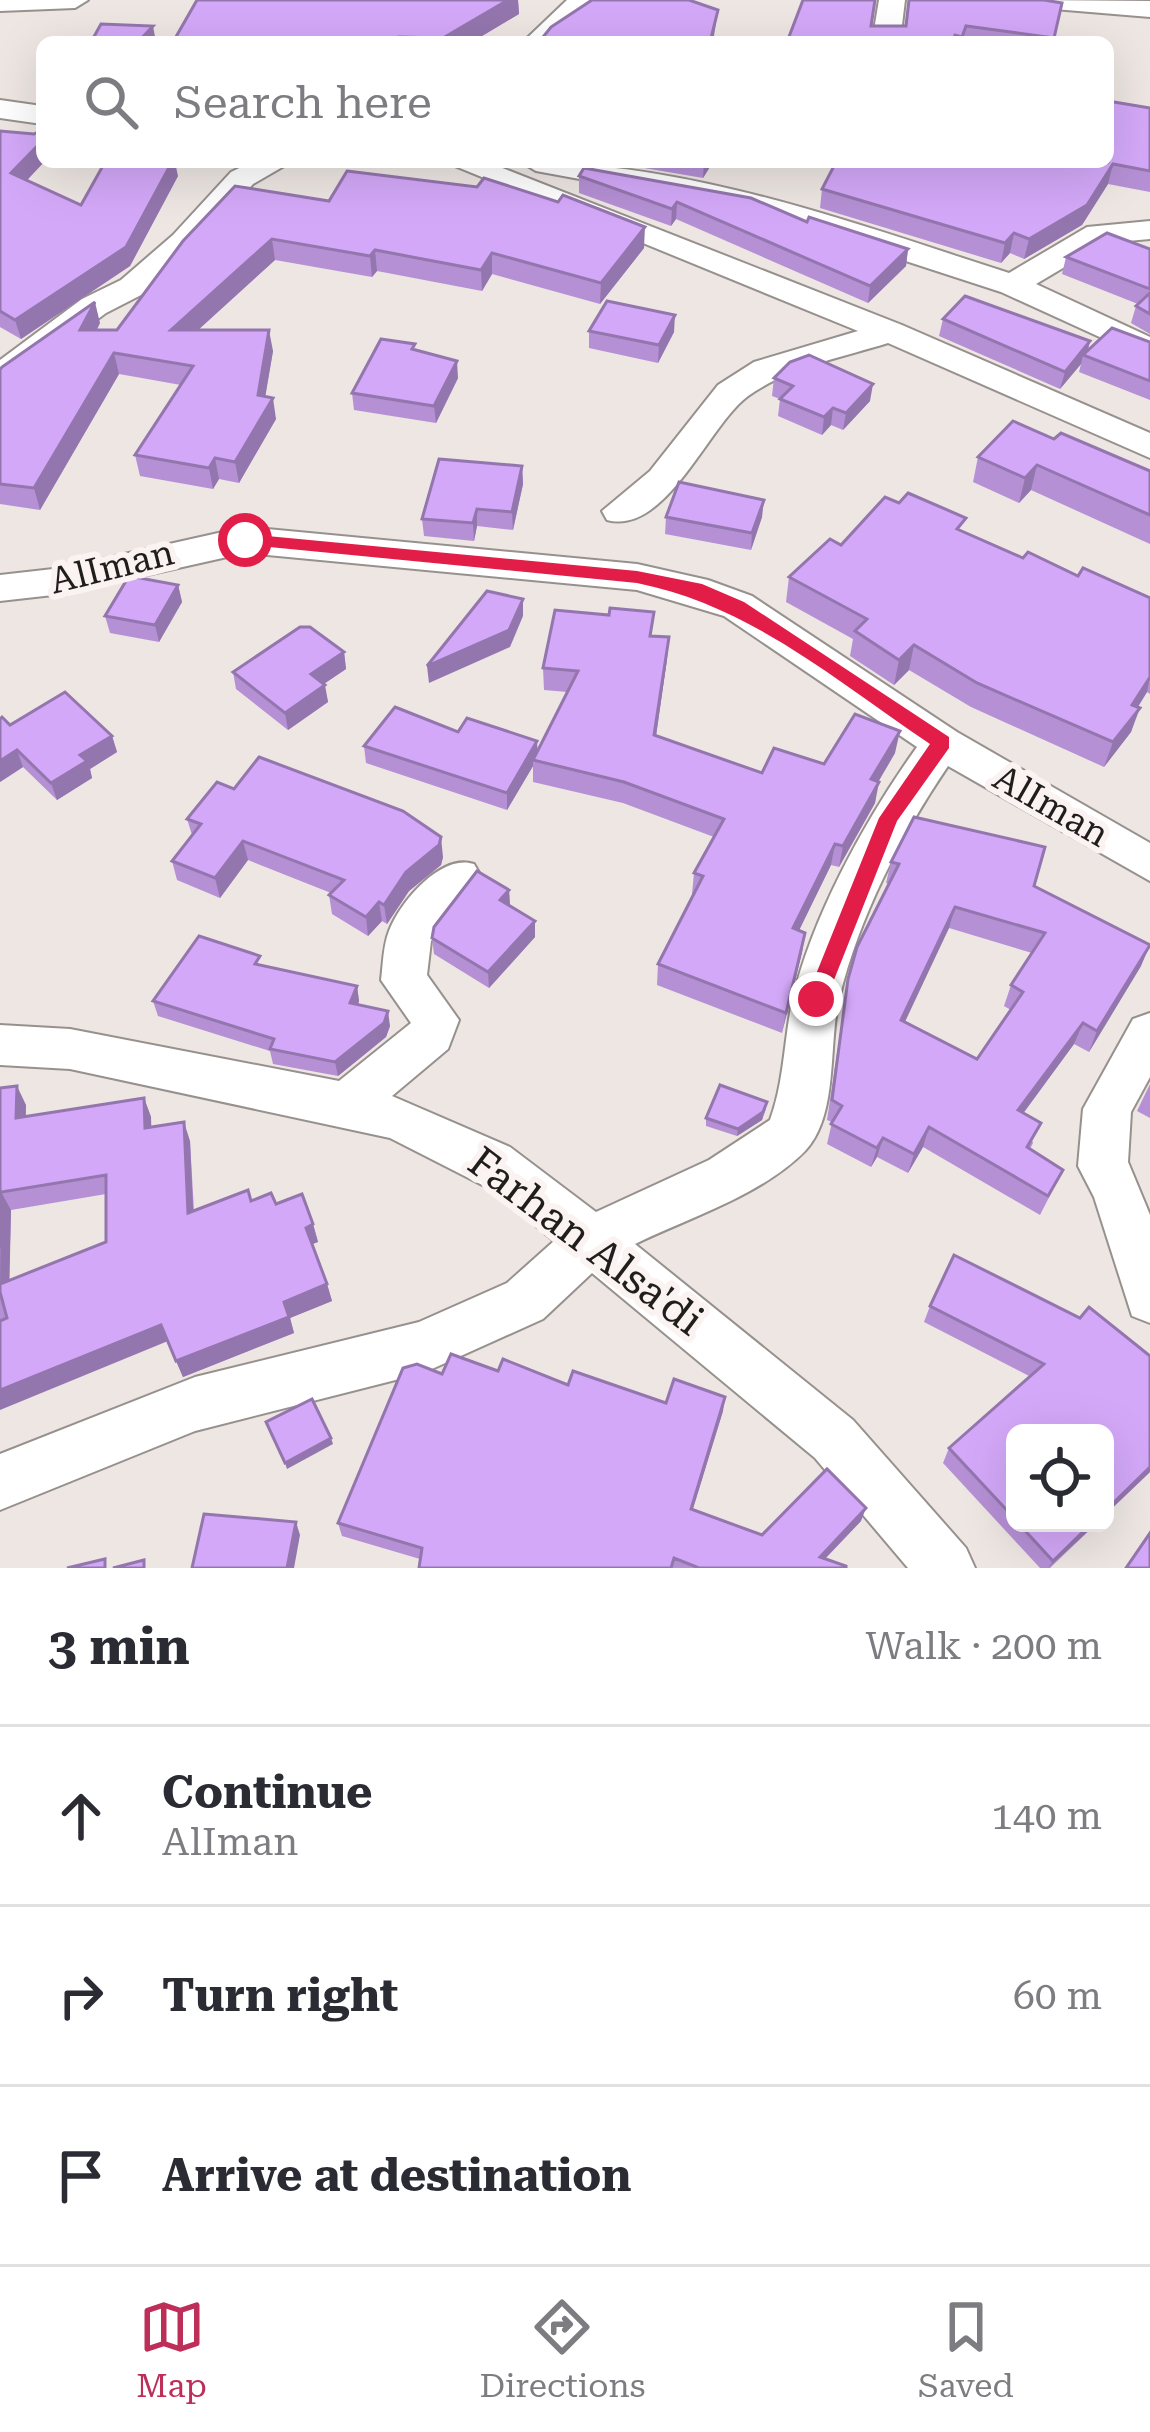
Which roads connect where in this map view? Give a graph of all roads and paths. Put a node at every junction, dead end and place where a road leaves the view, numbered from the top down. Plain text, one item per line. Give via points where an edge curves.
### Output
1 (75, 0) edge
2 (583, 0) edge
3 (892, 0) edge
4 (1042, 0) edge
5 (7, 2) edge
6 (1150, 9) edge
7 (544, 36) edge
8 (887, 36) edge
9 (0, 110) edge
10 (36, 114) edge
11 (263, 168) edge
12 (475, 168) edge
13 (569, 168) edge
14 (1150, 230) edge
15 (1012, 285) junction
16 (890, 332) junction
17 (1150, 350) edge
18 (0, 376) edge
19 (1150, 447) edge
20 (620, 512) dead end
21 (0, 588) edge
22 (942, 742) junction
23 (1150, 863) edge
24 (459, 876) dead end
25 (1150, 1033) edge
26 (7, 1049) edge
27 (346, 1104) junction
28 (592, 1239) junction
29 (1150, 1298) edge
30 (0, 1482) edge
31 (946, 1568) edge

1 - 5 street
2 - 7 street
3 - 8 street
4 - 6 street
9 - 10 street
11 - 18 street via 242,178 132,287
12 - 16 street
13 - 15 street via 755,202
14 - 15 street via 1099,234
15 - 17 street
16 - 19 street
16 - 20 street via 766,369 730,393 663,479
21 - 22 street, AlIman via 53,584 245,540 667,581 738,606
22 - 23 street, AlIman
22 - 28 street via 889,818 842,928 816,999 789,1133 727,1176
24 - 27 street via 409,934 404,980 436,1020 431,1035
25 - 29 street via 1107,1109 1103,1166
26 - 27 street, Farhan Alsa'di
27 - 28 street, Farhan Alsa'di via 474,1151
28 - 30 street via 526,1301 423,1347 195,1404
28 - 31 street, Farhan Alsa'di via 834,1439

